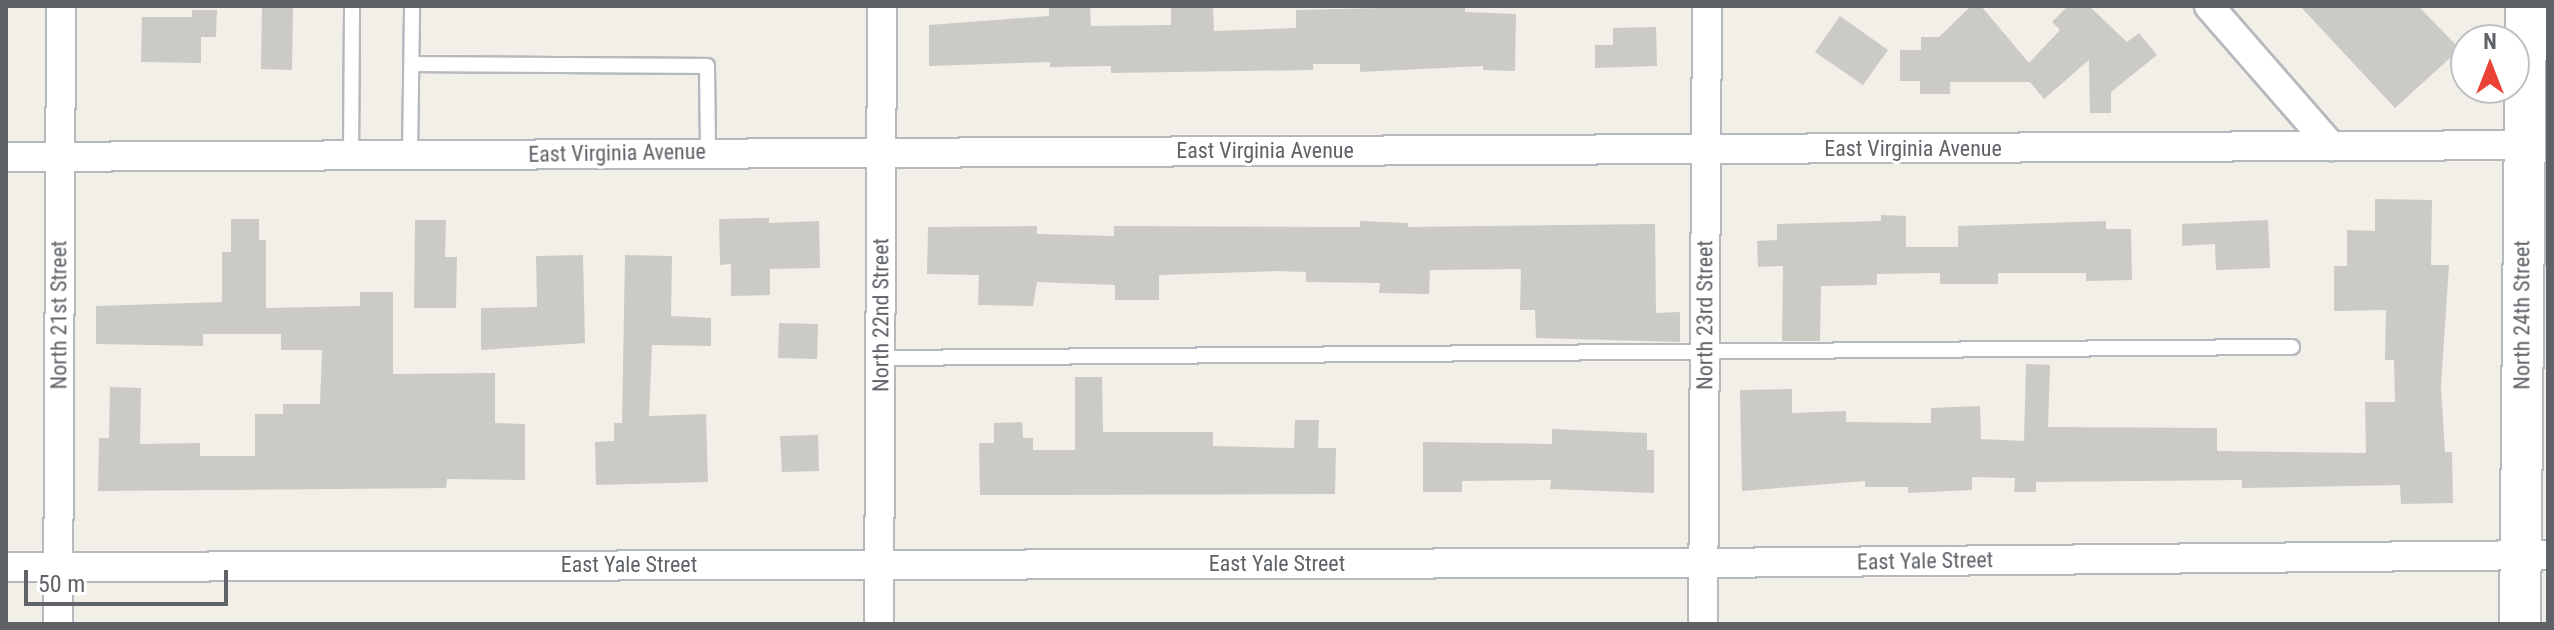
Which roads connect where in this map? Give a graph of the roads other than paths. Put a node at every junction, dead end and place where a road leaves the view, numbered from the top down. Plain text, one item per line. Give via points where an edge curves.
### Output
1 (61, 6) edge
2 (352, 6) edge
3 (412, 6) edge
4 (882, 6) edge
5 (1707, 6) edge
6 (2209, 6) edge
7 (2526, 6) edge
8 (412, 64) junction
9 (2531, 133) edge
10 (2331, 146) junction
11 (882, 151) junction
12 (1706, 151) junction
13 (708, 152) junction
14 (351, 155) junction
15 (410, 155) junction
16 (6, 157) edge
17 (61, 157) junction
18 (2292, 347) dead end
19 (1705, 350) junction
20 (880, 358) junction
21 (2534, 555) edge
22 (1703, 563) junction
23 (880, 564) junction
24 (58, 566) junction
25 (6, 567) edge
26 (58, 624) edge
27 (879, 624) edge
28 (1703, 624) edge
29 (2520, 624) edge

1 - 17 street, North 21st Street
2 - 14 lane
3 - 8 lane
4 - 11 street, North 22nd Street
5 - 12 street, North 23rd Street
6 - 10 street
7 - 9 main road, North 24th Street
8 - 13 lane via 707,66
8 - 15 lane
9 - 10 street, East Virginia Avenue
9 - 21 main road, North 24th Street via 2528,409
10 - 12 street, East Virginia Avenue
11 - 12 street, East Virginia Avenue
11 - 13 street, East Virginia Avenue
11 - 20 street, North 22nd Street
12 - 19 street, North 23rd Street
13 - 15 street, East Virginia Avenue
14 - 15 street, East Virginia Avenue
14 - 17 street, East Virginia Avenue
16 - 17 street, East Virginia Avenue
17 - 24 street, North 21st Street
18 - 19 lane
19 - 20 lane
19 - 22 street, North 23rd Street
20 - 23 street, North 22nd Street
21 - 22 street, East Yale Street
21 - 29 main road, North 24th Street
22 - 23 street, East Yale Street
22 - 28 street, North 23rd Street
23 - 24 street, East Yale Street
23 - 27 street, North 22nd Street
24 - 25 street, East Yale Street
24 - 26 street, North 21st Street

